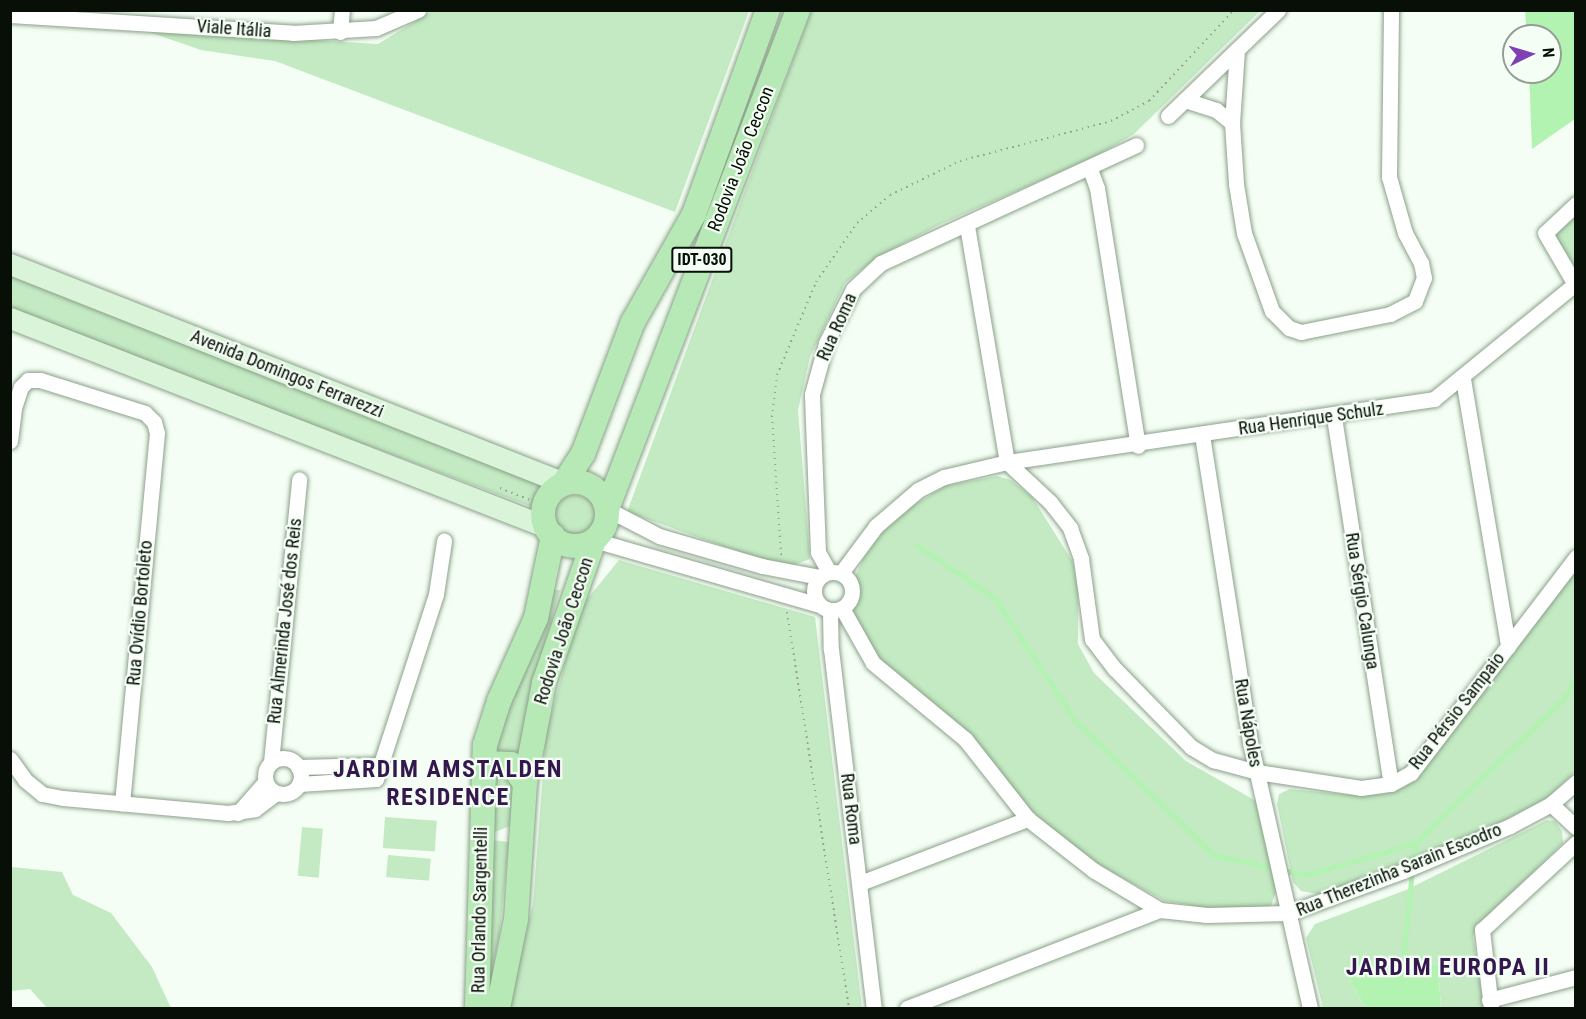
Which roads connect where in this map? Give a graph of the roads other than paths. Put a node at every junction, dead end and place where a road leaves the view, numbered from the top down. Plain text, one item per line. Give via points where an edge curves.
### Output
1 (342, 10) edge
2 (418, 10) edge
3 (768, 10) edge
4 (798, 10) edge
5 (1278, 10) edge
6 (1391, 10) edge
7 (10, 15) edge
8 (340, 32) junction
9 (1237, 50) junction
10 (1185, 100) junction
11 (1168, 116) dead end
12 (1232, 123) junction
13 (1136, 145) dead end
14 (1090, 169) junction
15 (1575, 204) edge
16 (967, 226) junction
17 (10, 264) edge
18 (1575, 285) edge
19 (10, 318) edge
20 (1463, 379) junction
21 (12, 408) edge
22 (1334, 417) junction
23 (1202, 435) junction
24 (10, 441) edge
25 (1138, 446) junction
26 (1006, 462) junction
27 (299, 479) dead end
28 (564, 483) junction
29 (607, 509) junction
30 (550, 532) junction
31 (594, 540) junction
32 (444, 541) dead end
33 (1575, 557) edge
34 (830, 574) junction
35 (830, 608) junction
36 (1508, 646) junction
37 (10, 759) edge
38 (271, 762) junction
39 (484, 763) junction
40 (298, 767) junction
41 (378, 772) junction
42 (1257, 772) junction
43 (265, 782) junction
44 (1575, 782) edge
45 (525, 783) junction
46 (299, 784) junction
47 (1391, 784) junction
48 (276, 793) junction
49 (122, 803) junction
50 (1551, 804) junction
51 (238, 813) junction
52 (1028, 819) junction
53 (1575, 827) edge
54 (482, 830) junction
55 (520, 836) junction
56 (1575, 843) edge
57 (860, 883) junction
58 (1160, 909) junction
59 (1289, 913) junction
60 (1575, 977) edge
61 (1490, 1004) edge
62 (477, 1008) edge
63 (498, 1008) edge
64 (874, 1008) edge
65 (907, 1008) edge
66 (1310, 1008) edge

1 - 8 street
2 - 8 street, Viale Itália via 376,28
3 - 28 main road, Rodovia João Ceccon / IDT-030 via 694,214 633,322 584,454
4 - 29 main road, Rodovia João Ceccon / IDT-030
5 - 9 street
6 - 12 street via 1389,177 1405,233 1423,271 1420,292 1407,307 1301,332 1281,322 1272,311 1244,233
7 - 8 street, Viale Itália via 293,33
9 - 10 street
9 - 12 street
10 - 11 street
10 - 12 street via 1216,110
13 - 14 street, Rua Roma
14 - 16 street, Rua Roma
14 - 25 street via 1097,188
15 - 18 street via 1546,229 1545,236
16 - 26 street
16 - 34 street, Rua Roma via 881,263 854,289 826,343 812,394 810,424 818,552
17 - 28 main road, Avenida Domingos Ferrarezzi
18 - 20 street, Rua Henrique Schulz
19 - 30 main road
20 - 22 street, Rua Henrique Schulz via 1434,399
20 - 36 street
21 - 24 street
21 - 49 street, Rua Ovídio Bortoleto via 21,387 28,380 40,380 145,413 157,433
22 - 23 street, Rua Henrique Schulz
22 - 47 street, Rua Sérgio Calunga
23 - 25 street, Rua Henrique Schulz
23 - 42 street, Rua Nápoles
25 - 26 street, Rua Henrique Schulz
26 - 34 street via 944,477 918,490 876,526 856,554
26 - 42 street, Rua Pérsio Sampaio via 1050,502 1070,528 1087,590 1086,618 1092,639 1103,656 1191,747 1213,760
27 - 38 street, Rua Almerinda José dos Reis
28 - 29 main road via 591,486
28 - 30 main road via 545,506
29 - 31 main road via 604,526
29 - 34 street via 659,536 782,571
30 - 31 main road via 568,545
30 - 39 main road, Rua Orlando Sargentelli via 536,618 490,725
31 - 35 street
31 - 45 main road, Rodovia João Ceccon via 544,683
32 - 41 street via 436,594
33 - 36 street, Rua Pérsio Sampaio
34 - 35 street, Rua Roma via 814,590
34 - 35 street, Rua Roma via 852,587 850,599
35 - 52 street, Rua Therezinha Sarain Escodro via 873,663 965,739
35 - 57 street, Rua Roma
36 - 47 street, Rua Pérsio Sampaio via 1411,773
37 - 49 street via 25,780 42,794
38 - 40 street via 289,759
38 - 43 street via 265,771
39 - 45 main road via 511,764
39 - 54 main road, Rua Orlando Sargentelli
40 - 41 street
40 - 46 street
41 - 46 street
42 - 47 street, Rua Pérsio Sampaio via 1361,788
42 - 59 street, Rua Nápoles
43 - 48 street
43 - 51 street
44 - 50 street, Rua Therezinha Sarain Escodro
45 - 55 main road, Rodovia João Ceccon
46 - 48 street via 292,792
48 - 51 street via 255,809
49 - 51 street
50 - 53 street
50 - 59 street, Rua Therezinha Sarain Escodro via 1422,864
52 - 57 street
52 - 58 street, Rua Therezinha Sarain Escodro via 1093,870
54 - 55 main road via 491,837
54 - 62 main road, Rua Orlando Sargentelli
55 - 63 main road, Rodovia João Ceccon via 516,919
56 - 61 street via 1489,923 1480,938
57 - 64 street, Rua Roma
58 - 59 street, Rua Therezinha Sarain Escodro via 1206,915
58 - 65 street
59 - 66 street, Rua Nápoles
60 - 61 street

